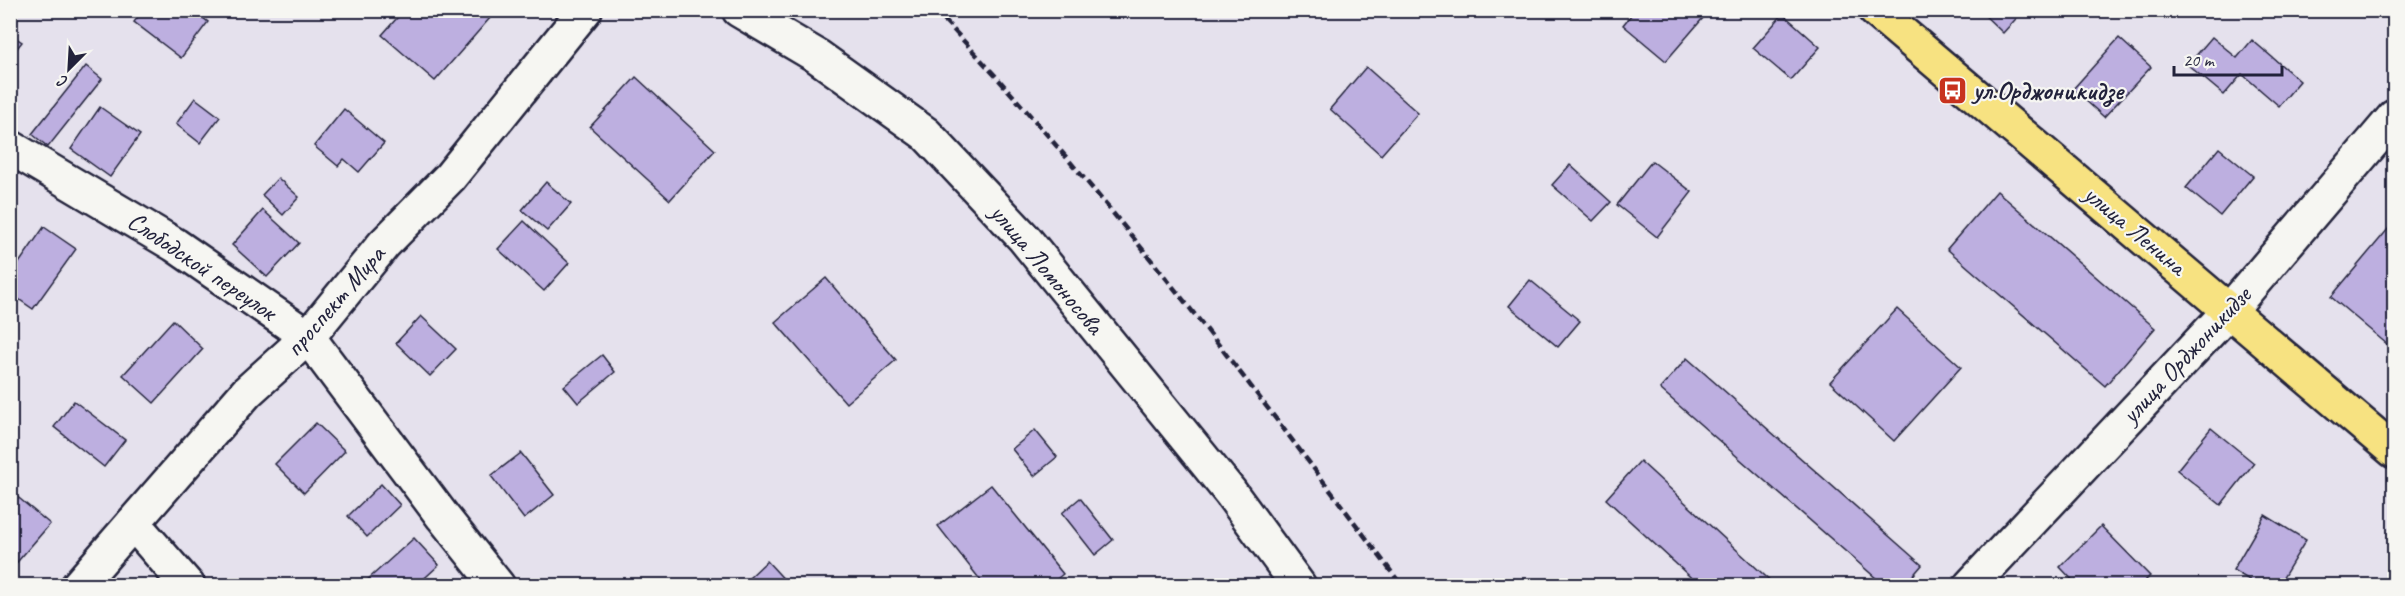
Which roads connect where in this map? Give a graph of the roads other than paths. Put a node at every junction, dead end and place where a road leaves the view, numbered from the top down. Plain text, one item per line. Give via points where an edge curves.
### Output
1 (585, 10) edge
2 (739, 10) edge
3 (1875, 10) edge
4 (2394, 117) edge
5 (10, 147) edge
6 (2230, 310) junction
7 (308, 337) junction
8 (2394, 451) edge
9 (133, 523) junction
10 (78, 585) edge
11 (188, 585) edge
12 (498, 585) edge
13 (1299, 585) edge
14 (1970, 585) edge

1 - 7 street, проспект Мира via 450,177 384,244
2 - 13 street, улица Ломоносова via 817,56 941,149 1024,238 1230,492
3 - 6 main road, улица Ленина
4 - 6 street, улица Орджоникидзе
5 - 7 street, Слободской переулок via 175,244
6 - 8 main road, улица Ленина
6 - 14 street, улица Орджоникидзе
7 - 9 street, проспект Мира via 247,392
7 - 12 street, Слободской переулок
9 - 10 street, проспект Мира
9 - 11 street

